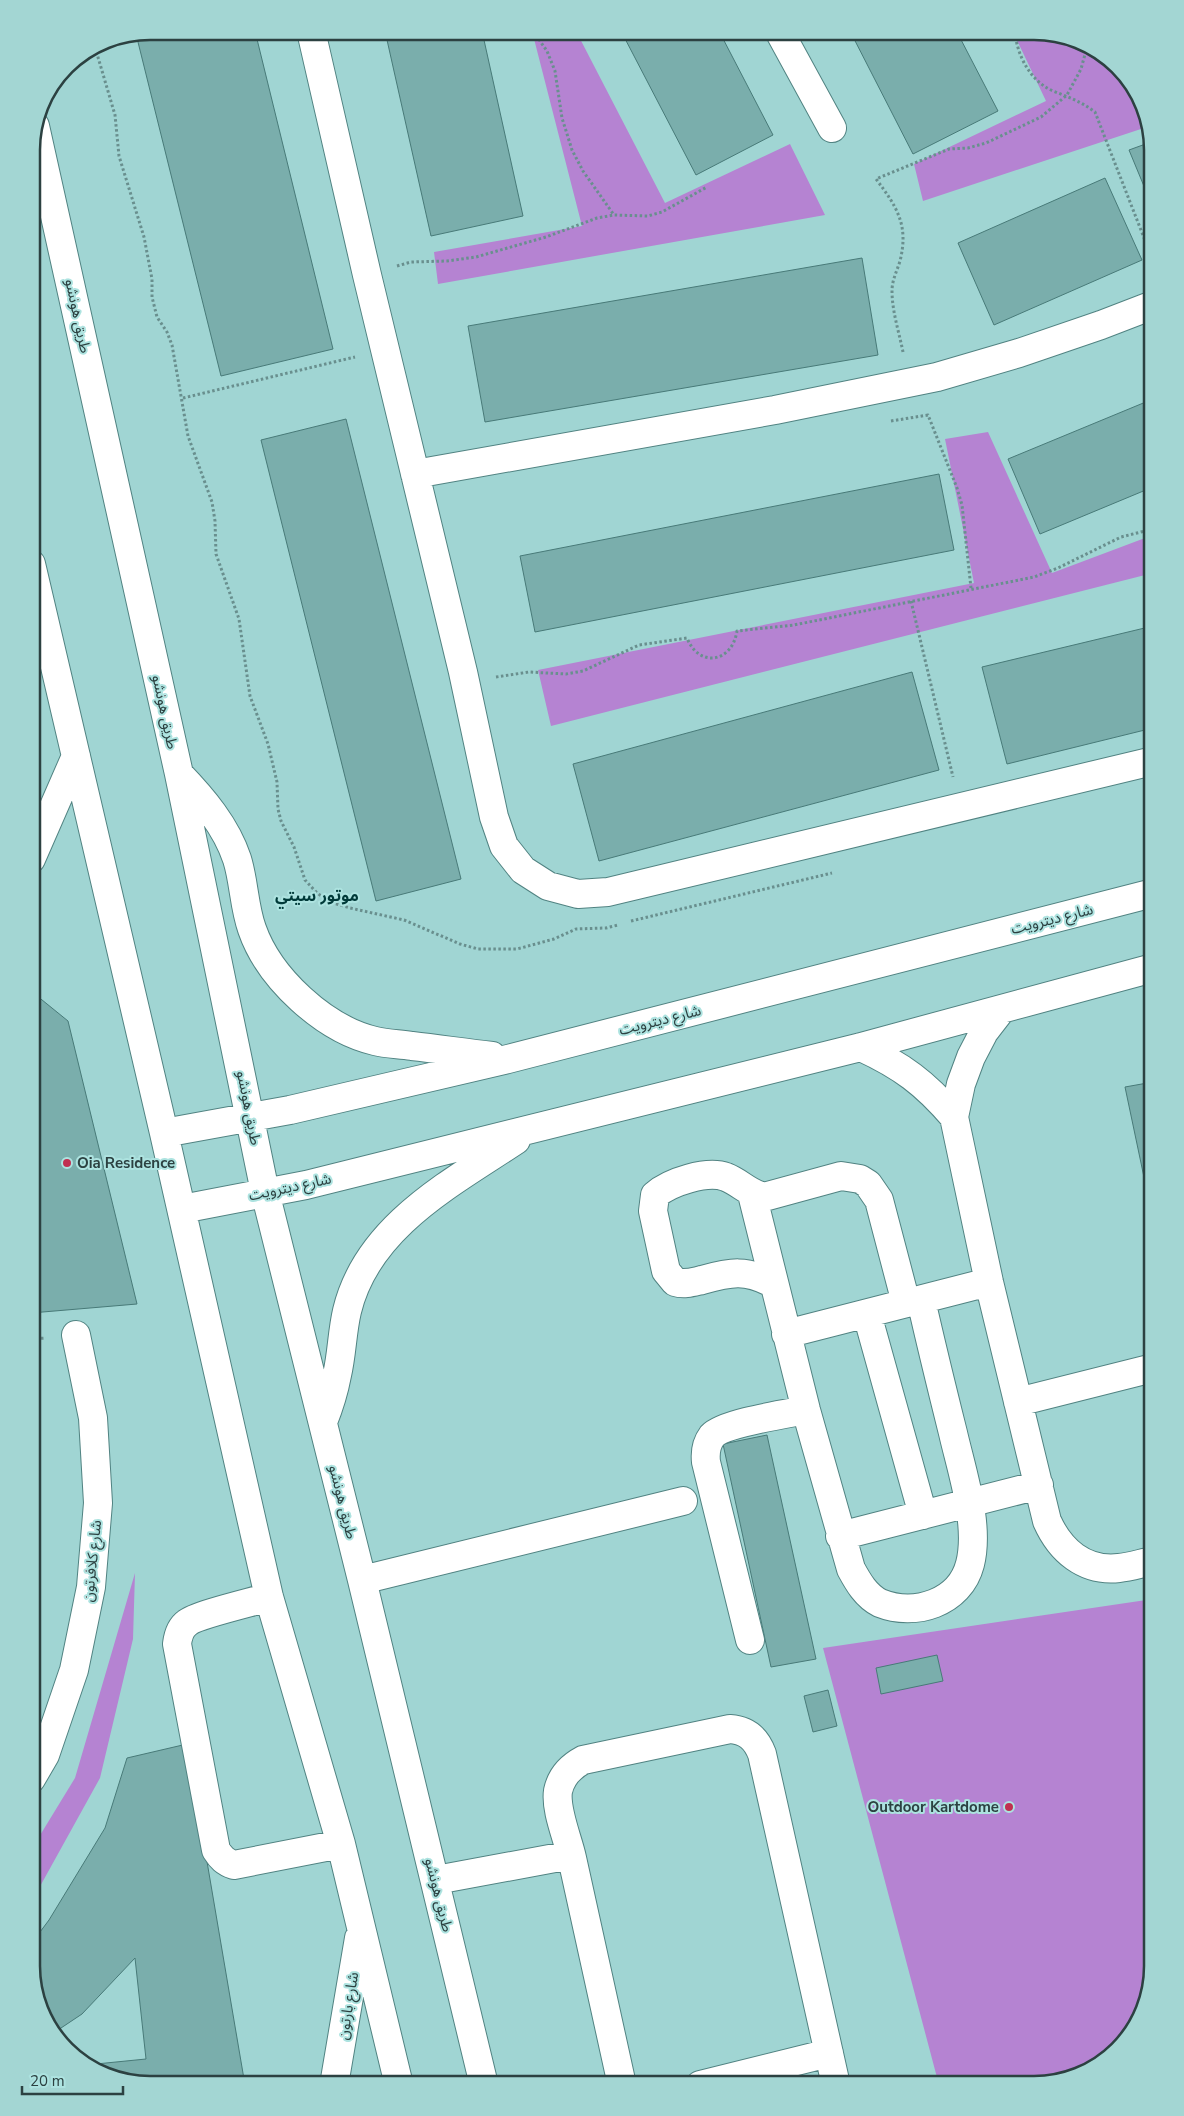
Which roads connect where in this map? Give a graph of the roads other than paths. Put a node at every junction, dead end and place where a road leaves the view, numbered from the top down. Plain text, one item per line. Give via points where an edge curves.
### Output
1 (313, 40) edge
2 (783, 40) edge
3 (832, 128) dead end
4 (40, 144) edge
5 (1144, 308) edge
6 (415, 474) junction
7 (40, 602) edge
8 (76, 756) junction
9 (1144, 763) edge
10 (179, 774) junction
11 (40, 838) edge
12 (1144, 895) edge
13 (1144, 970) edge
14 (1001, 1010) junction
15 (862, 1047) junction
16 (508, 1058) junction
17 (251, 1117) junction
18 (954, 1117) junction
19 (534, 1128) junction
20 (164, 1133) junction
21 (265, 1192) junction
22 (752, 1194) junction
23 (182, 1209) junction
24 (989, 1282) junction
25 (774, 1284) junction
26 (914, 1302) junction
27 (867, 1314) junction
28 (786, 1334) junction
29 (76, 1336) dead end
30 (1144, 1370) edge
31 (1018, 1402) junction
32 (806, 1410) junction
33 (323, 1422) junction
34 (1038, 1485) junction
35 (683, 1501) dead end
36 (969, 1503) junction
37 (923, 1515) junction
38 (840, 1536) junction
39 (1144, 1563) edge
40 (362, 1580) junction
41 (269, 1597) junction
42 (750, 1640) dead end
43 (40, 1764) edge
44 (341, 1844) junction
45 (571, 1855) junction
46 (436, 1880) junction
47 (362, 1926) junction
48 (829, 2053) junction
49 (335, 2076) edge
50 (398, 2076) edge
51 (482, 2076) edge
52 (620, 2076) edge
53 (736, 2076) edge
54 (834, 2076) edge

1 - 6 street
2 - 3 street
4 - 10 street, طريق هونشو
5 - 6 street via 1019,353 937,377 775,410
6 - 9 street via 494,817 504,846 523,870 548,886 578,894 608,892
7 - 8 street
8 - 11 street
8 - 20 street
10 - 16 street via 221,825 236,858 252,930 268,960 289,988 343,1028 374,1041
10 - 17 street, طريق هونشو
12 - 16 street, شارع ديترويت
13 - 14 street, شارع ديترويت
14 - 15 street, شارع ديترويت
14 - 18 street via 971,1057
15 - 18 street via 910,1073
15 - 19 street, شارع ديترويت
16 - 17 street, شارع ديترويت
17 - 20 street, شارع ديترويت
17 - 21 street, طريق هونشو
18 - 24 street
19 - 21 street, شارع ديترويت via 306,1185
19 - 33 street via 408,1214 369,1261 347,1310 338,1374
20 - 23 street
21 - 23 street, شارع ديترويت
21 - 33 street, طريق هونشو
22 - 25 street
22 - 25 street via 725,1177 707,1174 669,1185 655,1195 653,1211 666,1271 670,1278 682,1284 739,1272
22 - 26 street via 764,1197 777,1195 841,1176 860,1179 868,1184 879,1200
23 - 41 street
24 - 26 street
24 - 31 street
25 - 28 street
26 - 27 street
26 - 36 street
27 - 28 street
27 - 37 street
28 - 32 street
29 - 43 street, شارع كلافرتون via 93,1418 97,1494 92,1587 74,1670
30 - 31 street
31 - 34 street
32 - 38 street
32 - 42 street via 727,1427 713,1435 705,1452
33 - 40 street, طريق هونشو
34 - 36 street
34 - 39 street via 1047,1521 1067,1552 1100,1568
35 - 40 street
36 - 37 street
36 - 38 street via 970,1565 960,1584 944,1599 923,1608 901,1608 879,1602 862,1588 850,1569
37 - 38 street
40 - 46 street, طريق هونشو
41 - 44 street
41 - 44 street via 192,1619 178,1636 216,1850 220,1857 234,1865
44 - 47 street
45 - 46 street
45 - 48 street via 558,1793 560,1782 574,1765 593,1757 721,1731 746,1733 762,1754
45 - 52 street
46 - 51 street, طريق هونشو
47 - 49 street, شارع بارتون
47 - 50 street
48 - 53 street
48 - 54 street

